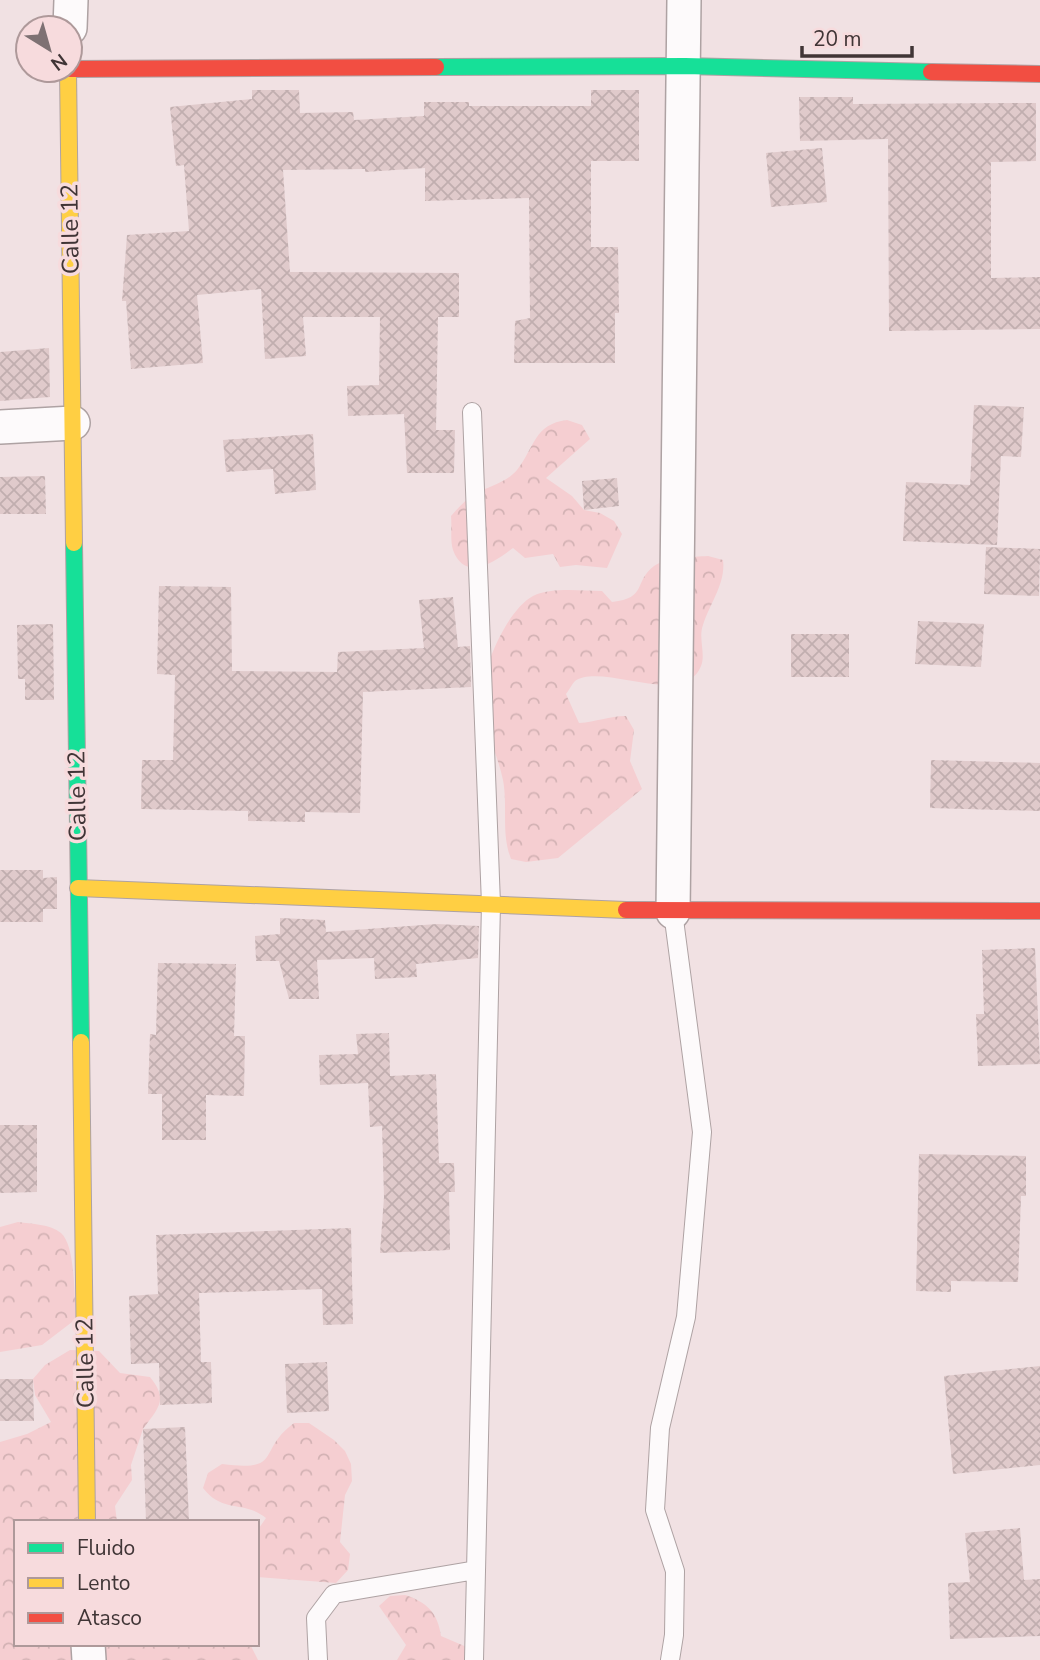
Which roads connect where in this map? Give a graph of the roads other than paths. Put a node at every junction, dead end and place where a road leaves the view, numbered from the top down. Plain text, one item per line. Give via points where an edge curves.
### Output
1 (684, 0) edge
2 (685, 66) junction
3 (84, 69) edge
4 (1040, 74) edge
5 (69, 84) edge
6 (472, 412) dead end
7 (72, 423) junction
8 (0, 427) edge
9 (78, 888) junction
10 (491, 904) junction
11 (1040, 911) edge
12 (673, 912) junction
13 (87, 1520) edge
14 (476, 1570) junction
15 (318, 1660) edge
16 (474, 1660) edge
17 (670, 1660) edge

1 - 2 street
2 - 3 street
2 - 4 street
2 - 12 street
5 - 7 street, Calle 12
6 - 10 lane
7 - 8 street
7 - 9 street, Calle 12
9 - 10 street
9 - 13 street, Calle 12
10 - 12 street
10 - 14 lane
11 - 12 street
12 - 17 lane via 702,1132 686,1317 660,1428 655,1510 675,1571
14 - 15 lane via 334,1594 316,1618
14 - 16 lane

